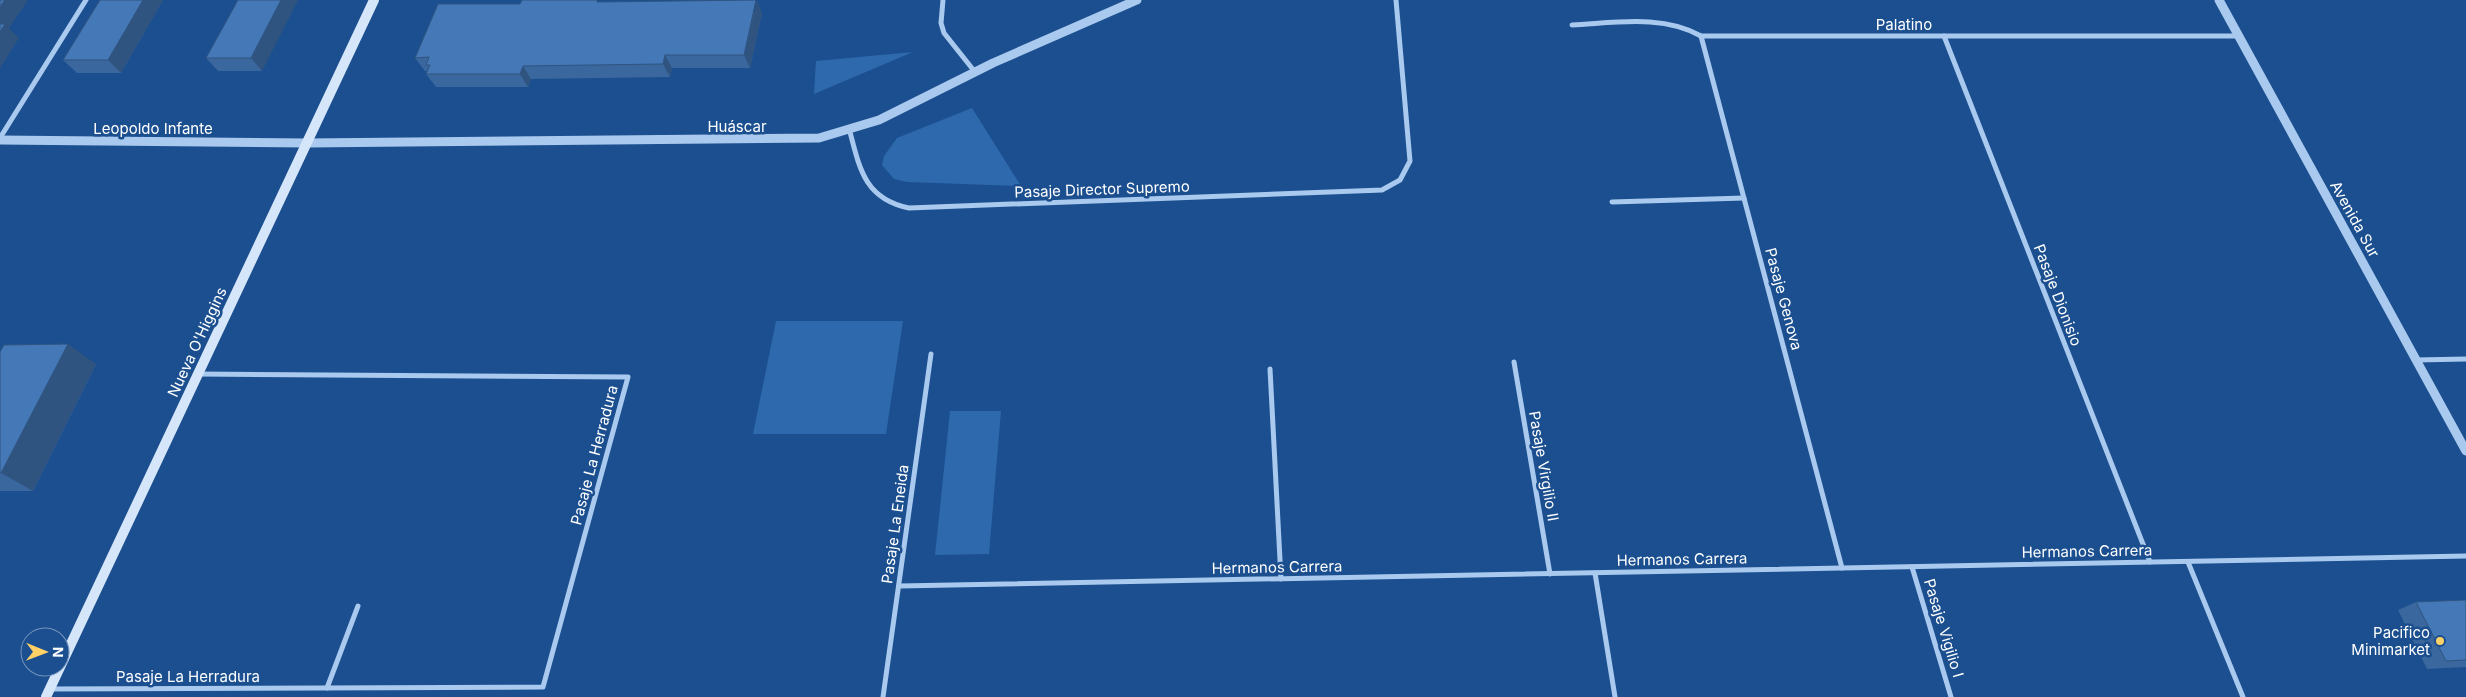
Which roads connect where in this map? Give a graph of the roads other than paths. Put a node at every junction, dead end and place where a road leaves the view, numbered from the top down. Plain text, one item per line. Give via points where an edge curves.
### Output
1 (86, 0) edge
2 (374, 0) edge
3 (943, 0) edge
4 (1137, 0) edge
5 (1396, 0) edge
6 (2219, 0) edge
7 (1572, 25) dead end
8 (1701, 36) junction
9 (1944, 36) junction
10 (2239, 36) junction
11 (975, 72) junction
12 (850, 132) junction
13 (0, 139) edge
14 (307, 143) junction
15 (1744, 198) junction
16 (1612, 202) dead end
17 (930, 354) dead end
18 (2466, 359) edge
19 (2416, 360) junction
20 (1514, 362) dead end
21 (1270, 369) dead end
22 (198, 374) junction
23 (2466, 452) edge
24 (2466, 556) edge
25 (2150, 562) junction
26 (2188, 562) junction
27 (1912, 567) junction
28 (1842, 568) junction
29 (1595, 573) junction
30 (1550, 574) junction
31 (1282, 579) junction
32 (898, 586) junction
33 (358, 606) dead end
34 (327, 688) junction
35 (48, 693) edge
36 (884, 697) edge
37 (1615, 697) edge
38 (1951, 697) edge
39 (2243, 697) edge

1 - 13 street
2 - 14 main road, Nueva O'Higgins
3 - 11 street via 941,23 944,33
4 - 11 street, Huáscar
5 - 12 street, Pasaje Director Supremo via 1410,161 1399,182 1382,190 909,208 885,202 873,192 862,172
6 - 10 street, Avenida Sur
7 - 8 street, Palatino via 1670,24 1688,28
8 - 9 street, Palatino
8 - 15 street, Pasaje Genova
9 - 10 street, Palatino
9 - 25 street, Pasaje Dionisio
10 - 19 street, Avenida Sur
11 - 12 street, Huáscar
12 - 14 street, Huáscar via 801,139
13 - 14 street, Leopoldo Infante
14 - 22 main road, Nueva O'Higgins
15 - 16 street
15 - 28 street, Pasaje Genova
17 - 32 street, Pasaje La Eneida
18 - 19 street
19 - 23 street, Avenida Sur
20 - 30 street, Pasaje Virgilio II
21 - 31 street
22 - 34 street, Pasaje La Herradura via 628,378 543,687
22 - 35 main road, Nueva O'Higgins
24 - 26 street, Hermanos Carrera
25 - 26 street, Hermanos Carrera
25 - 27 street, Hermanos Carrera
26 - 39 street
27 - 28 street, Hermanos Carrera
27 - 38 street, Pasaje Vigilio I
28 - 29 street, Hermanos Carrera
29 - 30 street, Hermanos Carrera
29 - 37 street
30 - 31 street, Hermanos Carrera
31 - 32 street, Hermanos Carrera
32 - 36 street, Pasaje La Eneida
33 - 34 street
34 - 35 street, Pasaje La Herradura

